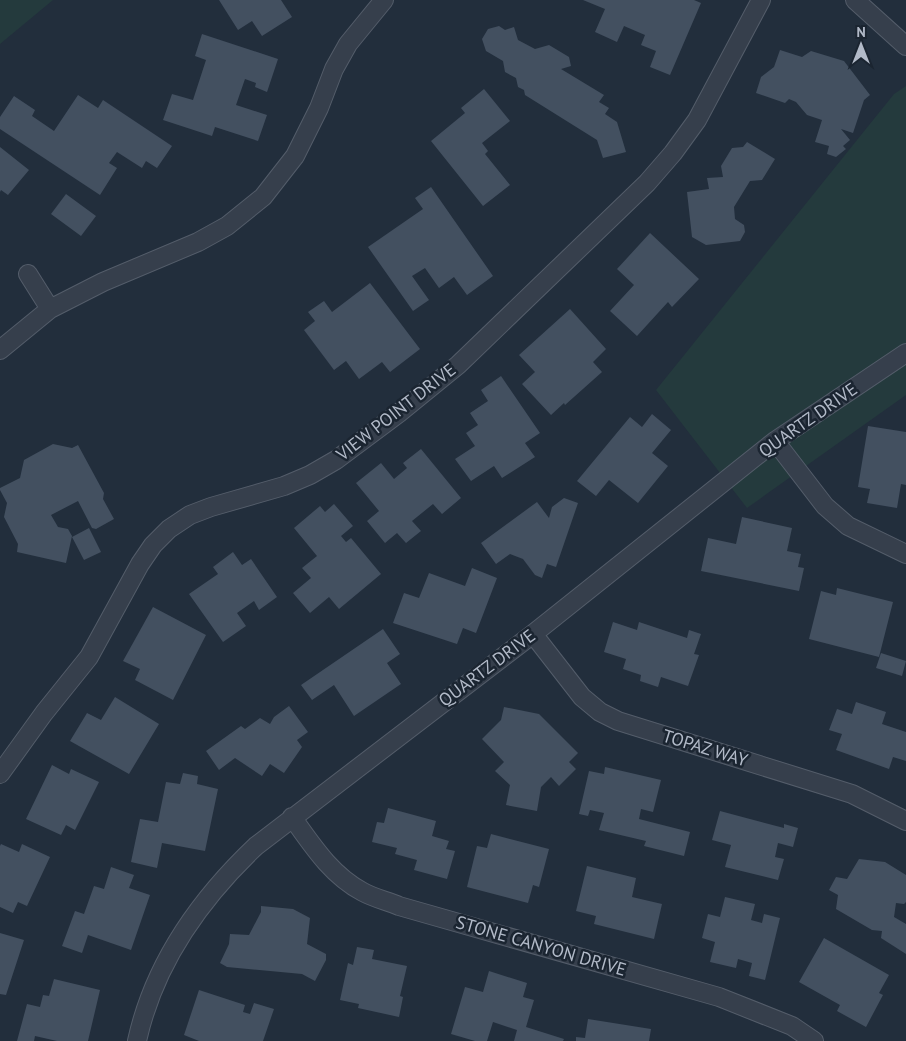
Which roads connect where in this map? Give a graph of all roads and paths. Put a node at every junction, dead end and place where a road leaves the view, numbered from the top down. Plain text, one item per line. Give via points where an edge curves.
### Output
1 (384, 0) edge
2 (761, 0) edge
3 (855, 0) edge
4 (906, 46) edge
5 (28, 274) dead end
6 (50, 309) junction
7 (0, 350) edge
8 (906, 352) edge
9 (775, 441) junction
10 (906, 554) edge
11 (533, 634) junction
12 (0, 774) edge
13 (292, 817) junction
14 (906, 821) edge
15 (137, 1041) edge
16 (814, 1041) edge

1 - 6 street via 348,44 295,156 263,197 227,226 198,242 103,282
2 - 12 street, VIEW POINT DRIVE via 696,120 674,153 458,365 336,460 284,486 190,515 153,545 89,657
3 - 4 street
5 - 6 street
6 - 7 street
8 - 9 street, QUARTZ DRIVE
9 - 10 street via 825,506 848,526
9 - 11 street, QUARTZ DRIVE
11 - 13 street, QUARTZ DRIVE
11 - 14 street, TOPAZ WAY via 582,697 600,712 618,721 852,794
13 - 15 street, QUARTZ DRIVE via 232,869 192,917 162,967 149,997
13 - 16 street, STONE CANYON DRIVE via 341,879 364,893 399,906 719,997 792,1026

